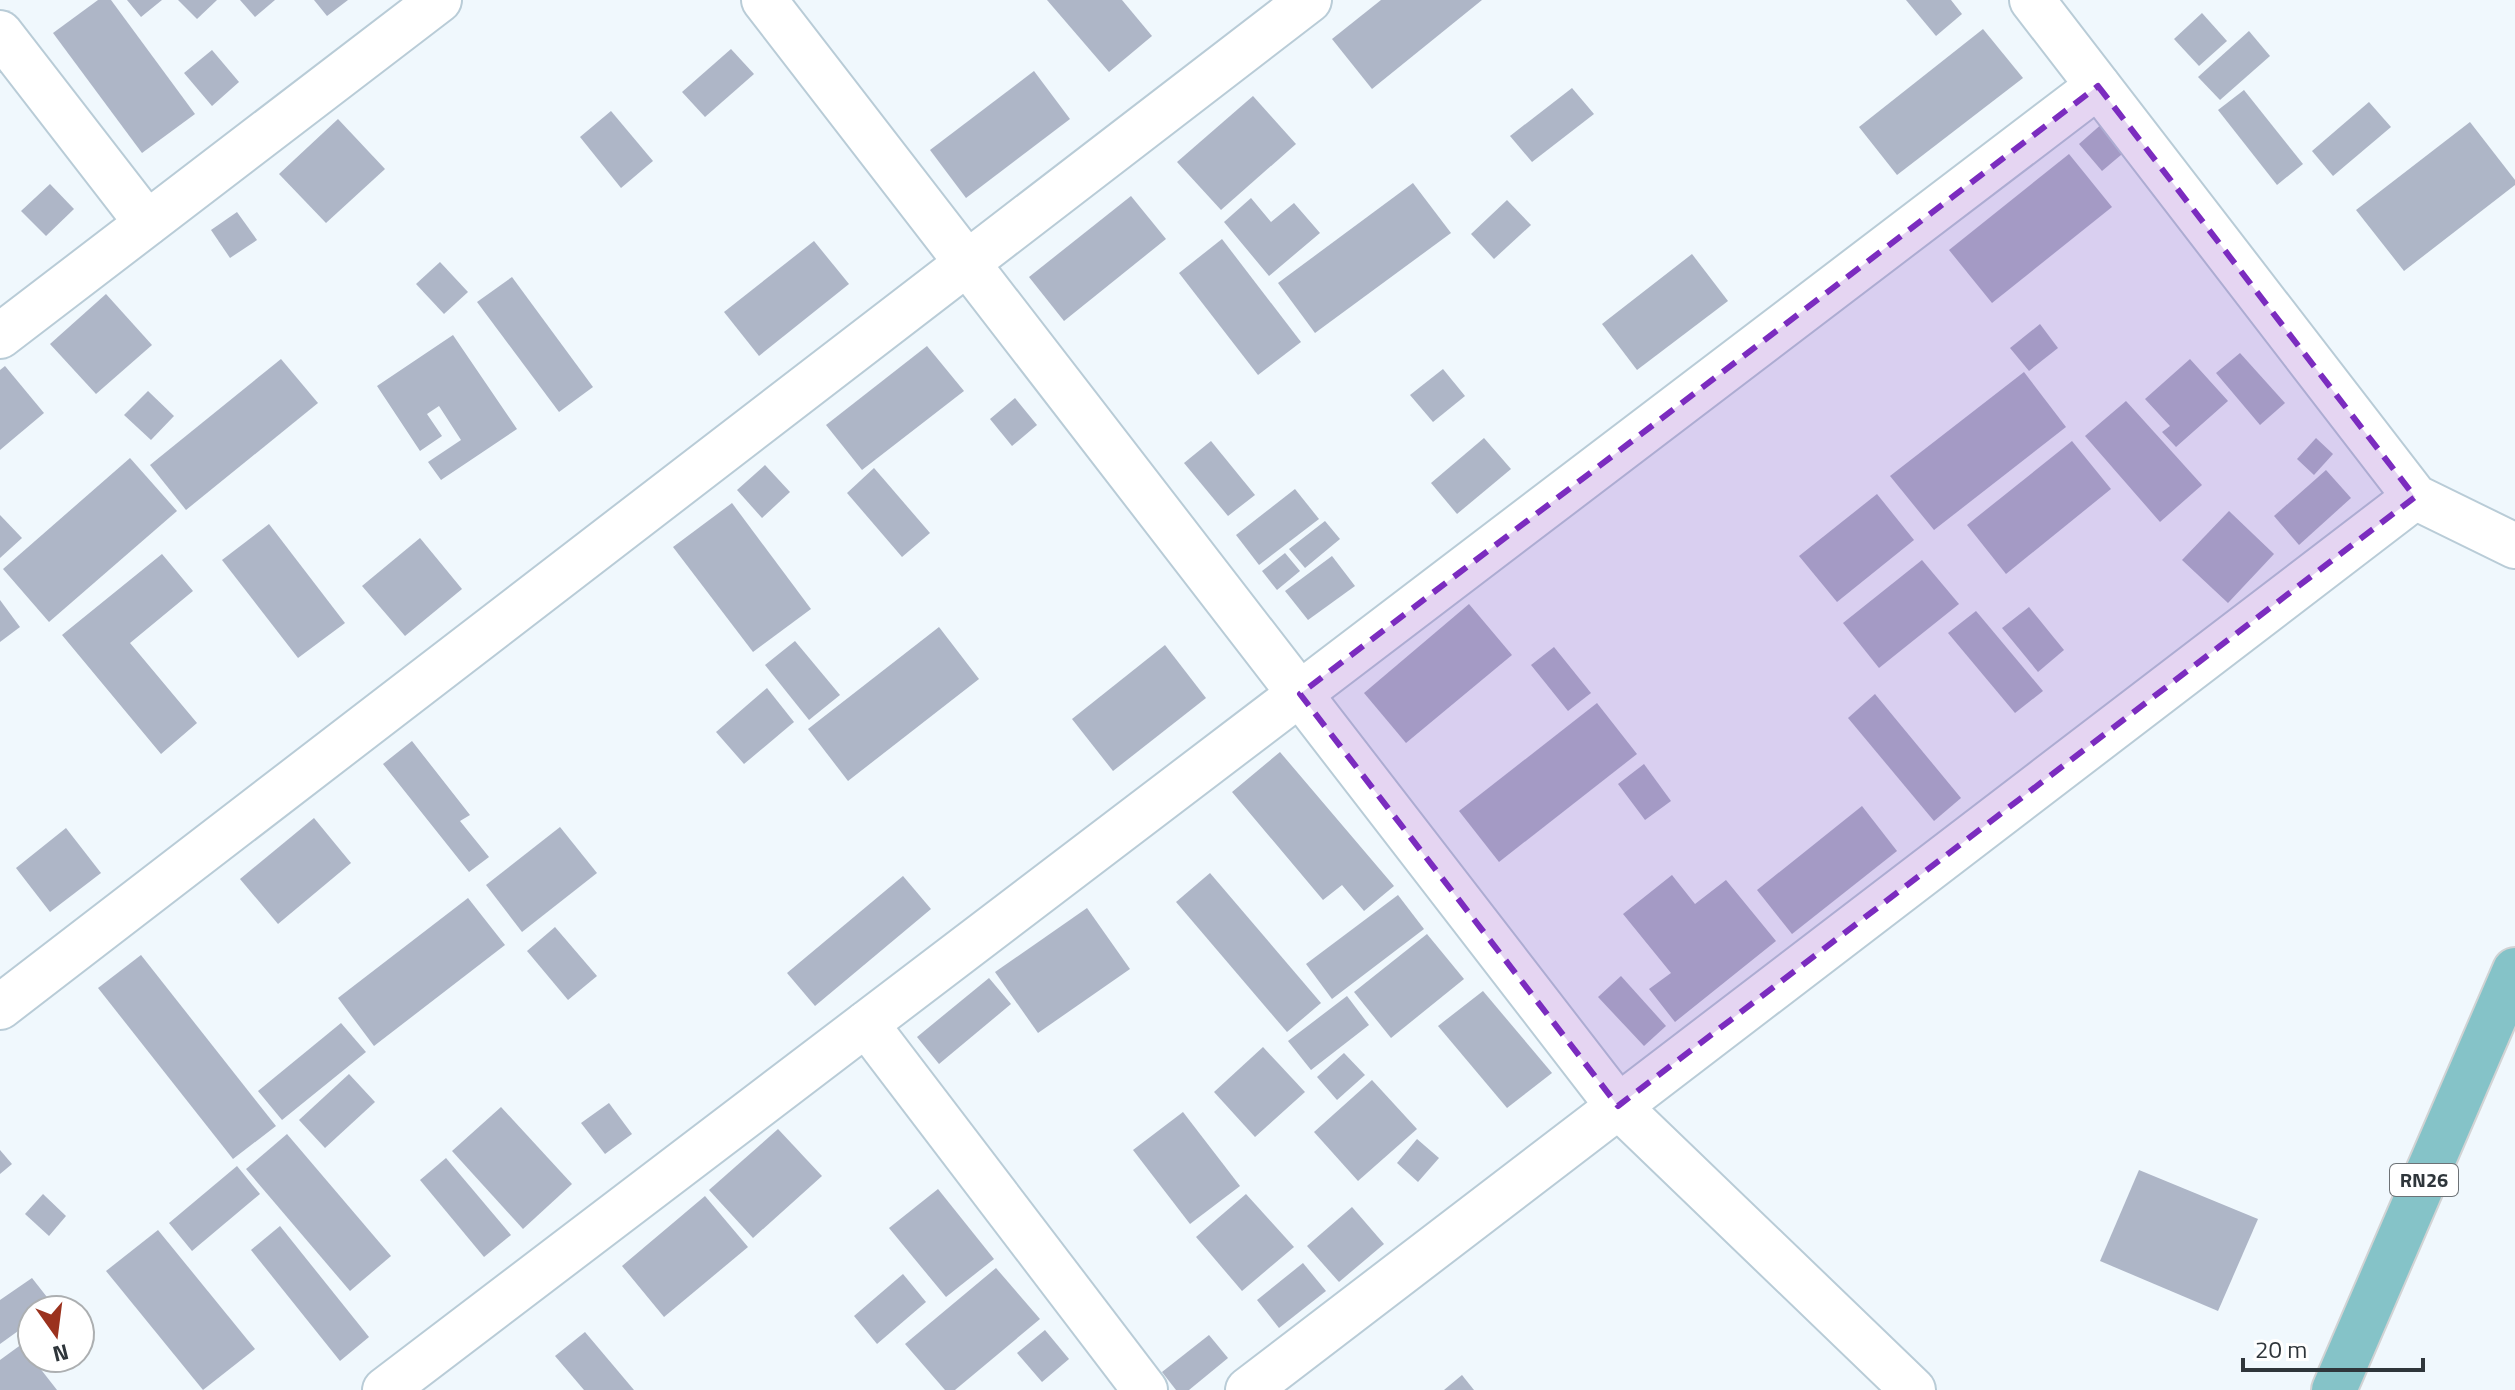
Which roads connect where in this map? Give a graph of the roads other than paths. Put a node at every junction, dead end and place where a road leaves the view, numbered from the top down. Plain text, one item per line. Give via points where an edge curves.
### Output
1 (439, 0) edge
2 (764, 0) edge
3 (1309, 0) edge
4 (2032, 0) edge
5 (0, 33) edge
6 (2098, 86) junction
7 (147, 223) junction
8 (967, 263) junction
9 (0, 336) edge
10 (2415, 497) junction
11 (2515, 546) edge
12 (1300, 694) junction
13 (2515, 970) edge
14 (0, 1007) edge
15 (866, 1024) junction
16 (1618, 1106) junction
17 (385, 1390) edge
18 (1145, 1390) edge
19 (1248, 1390) edge
20 (1913, 1390) edge
21 (2334, 1390) edge

1 - 7 street
2 - 8 street
3 - 8 street
4 - 6 street
5 - 7 street
6 - 10 street
6 - 12 street
7 - 9 street
8 - 12 street
8 - 14 street
10 - 11 street
10 - 16 street
12 - 15 street
12 - 16 street
13 - 21 main road, RN26
15 - 17 street
15 - 18 street
16 - 19 street
16 - 20 street

